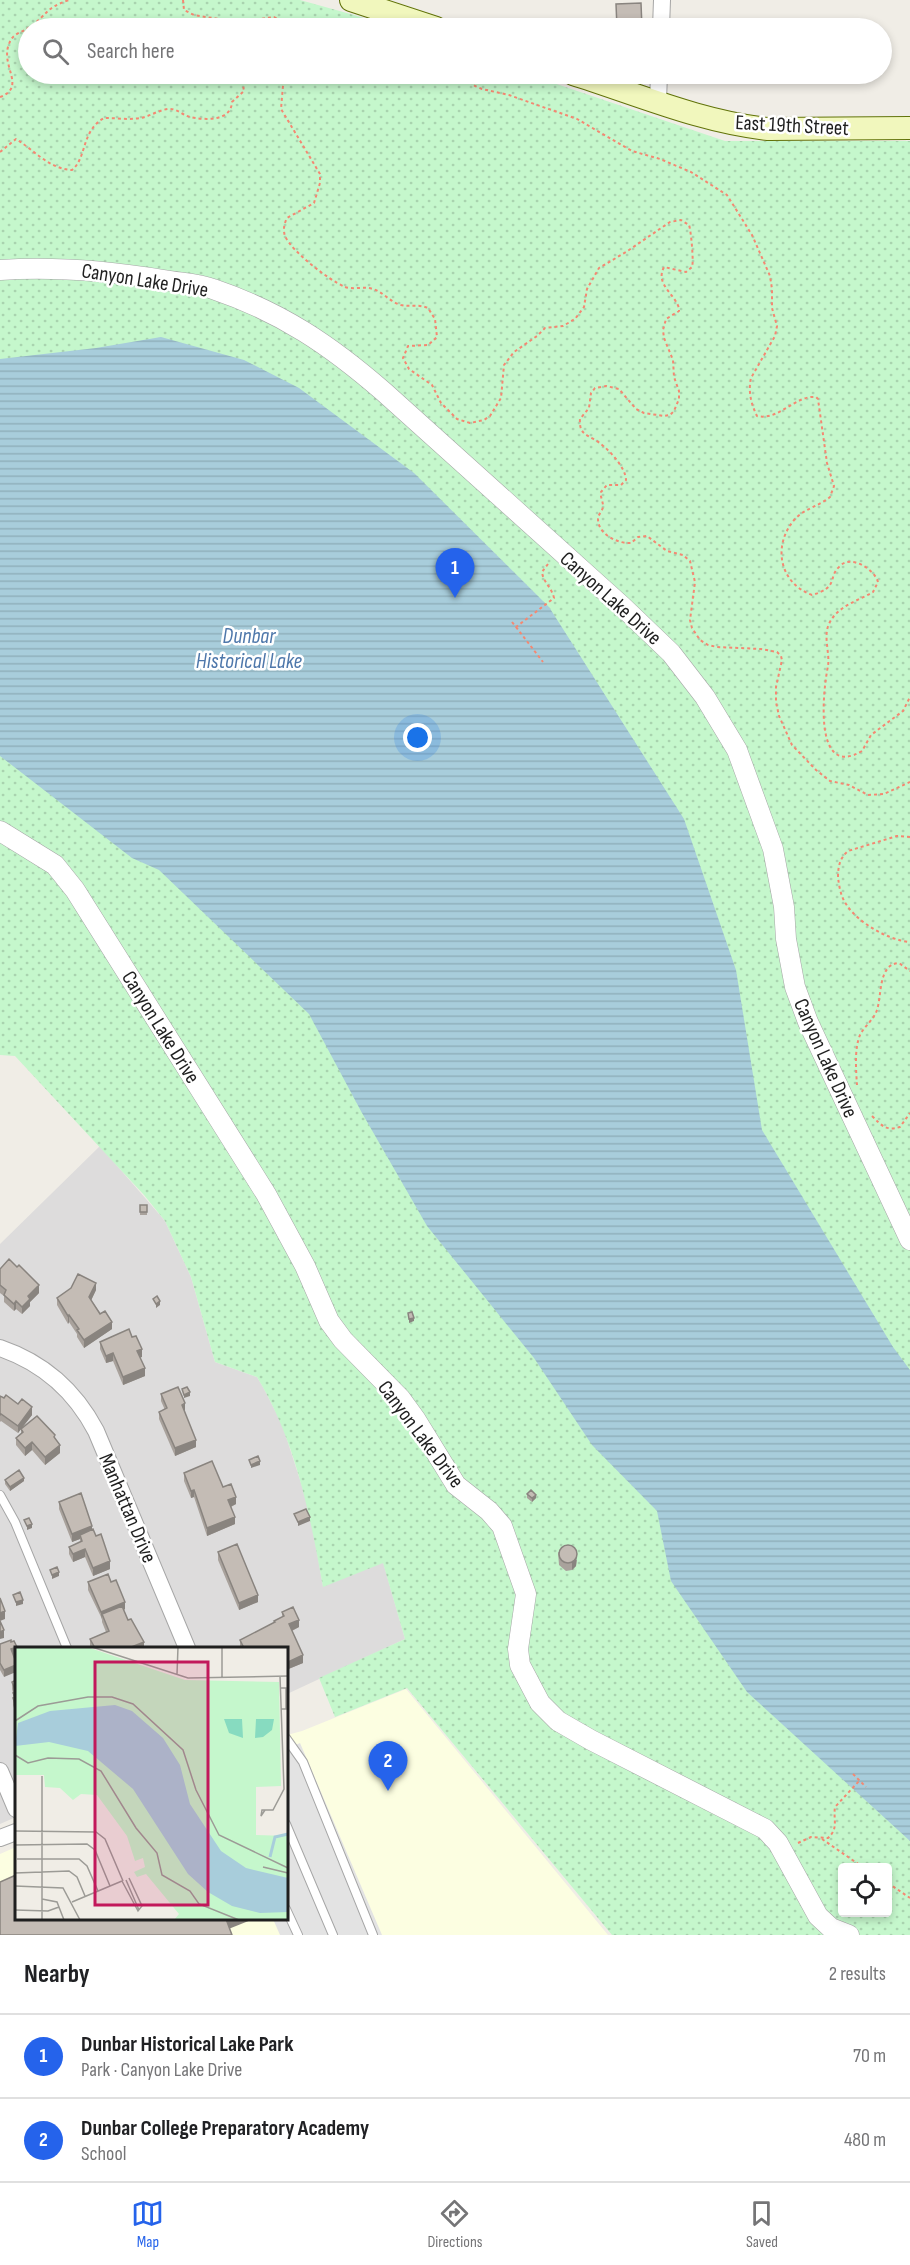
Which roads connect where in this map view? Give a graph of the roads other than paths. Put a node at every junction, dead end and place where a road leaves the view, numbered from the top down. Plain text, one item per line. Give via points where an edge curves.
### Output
1 (351, 0) edge
2 (662, 0) edge
3 (385, 6) edge
4 (413, 18) edge
5 (661, 18) edge
6 (604, 84) edge
7 (659, 84) edge
8 (658, 101) junction
9 (910, 128) edge
10 (0, 270) edge
11 (0, 831) edge
12 (910, 1240) edge
13 (0, 1348) edge
14 (0, 1496) edge
15 (67, 1647) edge
16 (187, 1647) edge
17 (288, 1741) edge
18 (0, 1771) edge
19 (15, 1807) edge
20 (288, 1829) edge
21 (15, 1832) edge
22 (0, 1838) edge
23 (288, 1914) edge
24 (298, 1935) edge
25 (333, 1935) edge
26 (373, 1935) edge
27 (849, 1935) edge

1 - 3 main road
2 - 5 street
3 - 4 main road
6 - 8 main road, East 19th Street
7 - 8 street
8 - 9 main road, East 19th Street via 746,127
10 - 12 street, Canyon Lake Drive via 64,268 211,288 309,333 345,358 671,653 705,697 737,750 773,849 795,987 807,1022
11 - 27 street, Canyon Lake Drive via 55,865 75,890 266,1194 329,1321 405,1405 456,1485 502,1526 526,1594 518,1649 520,1665 540,1702 558,1721 765,1829 778,1843 818,1916 831,1928
13 - 16 street, Manhattan Drive via 36,1363 84,1409
14 - 15 lane via 15,1522
17 - 26 lane via 303,1762
18 - 19 street
20 - 25 lane
21 - 22 street
23 - 24 lane

